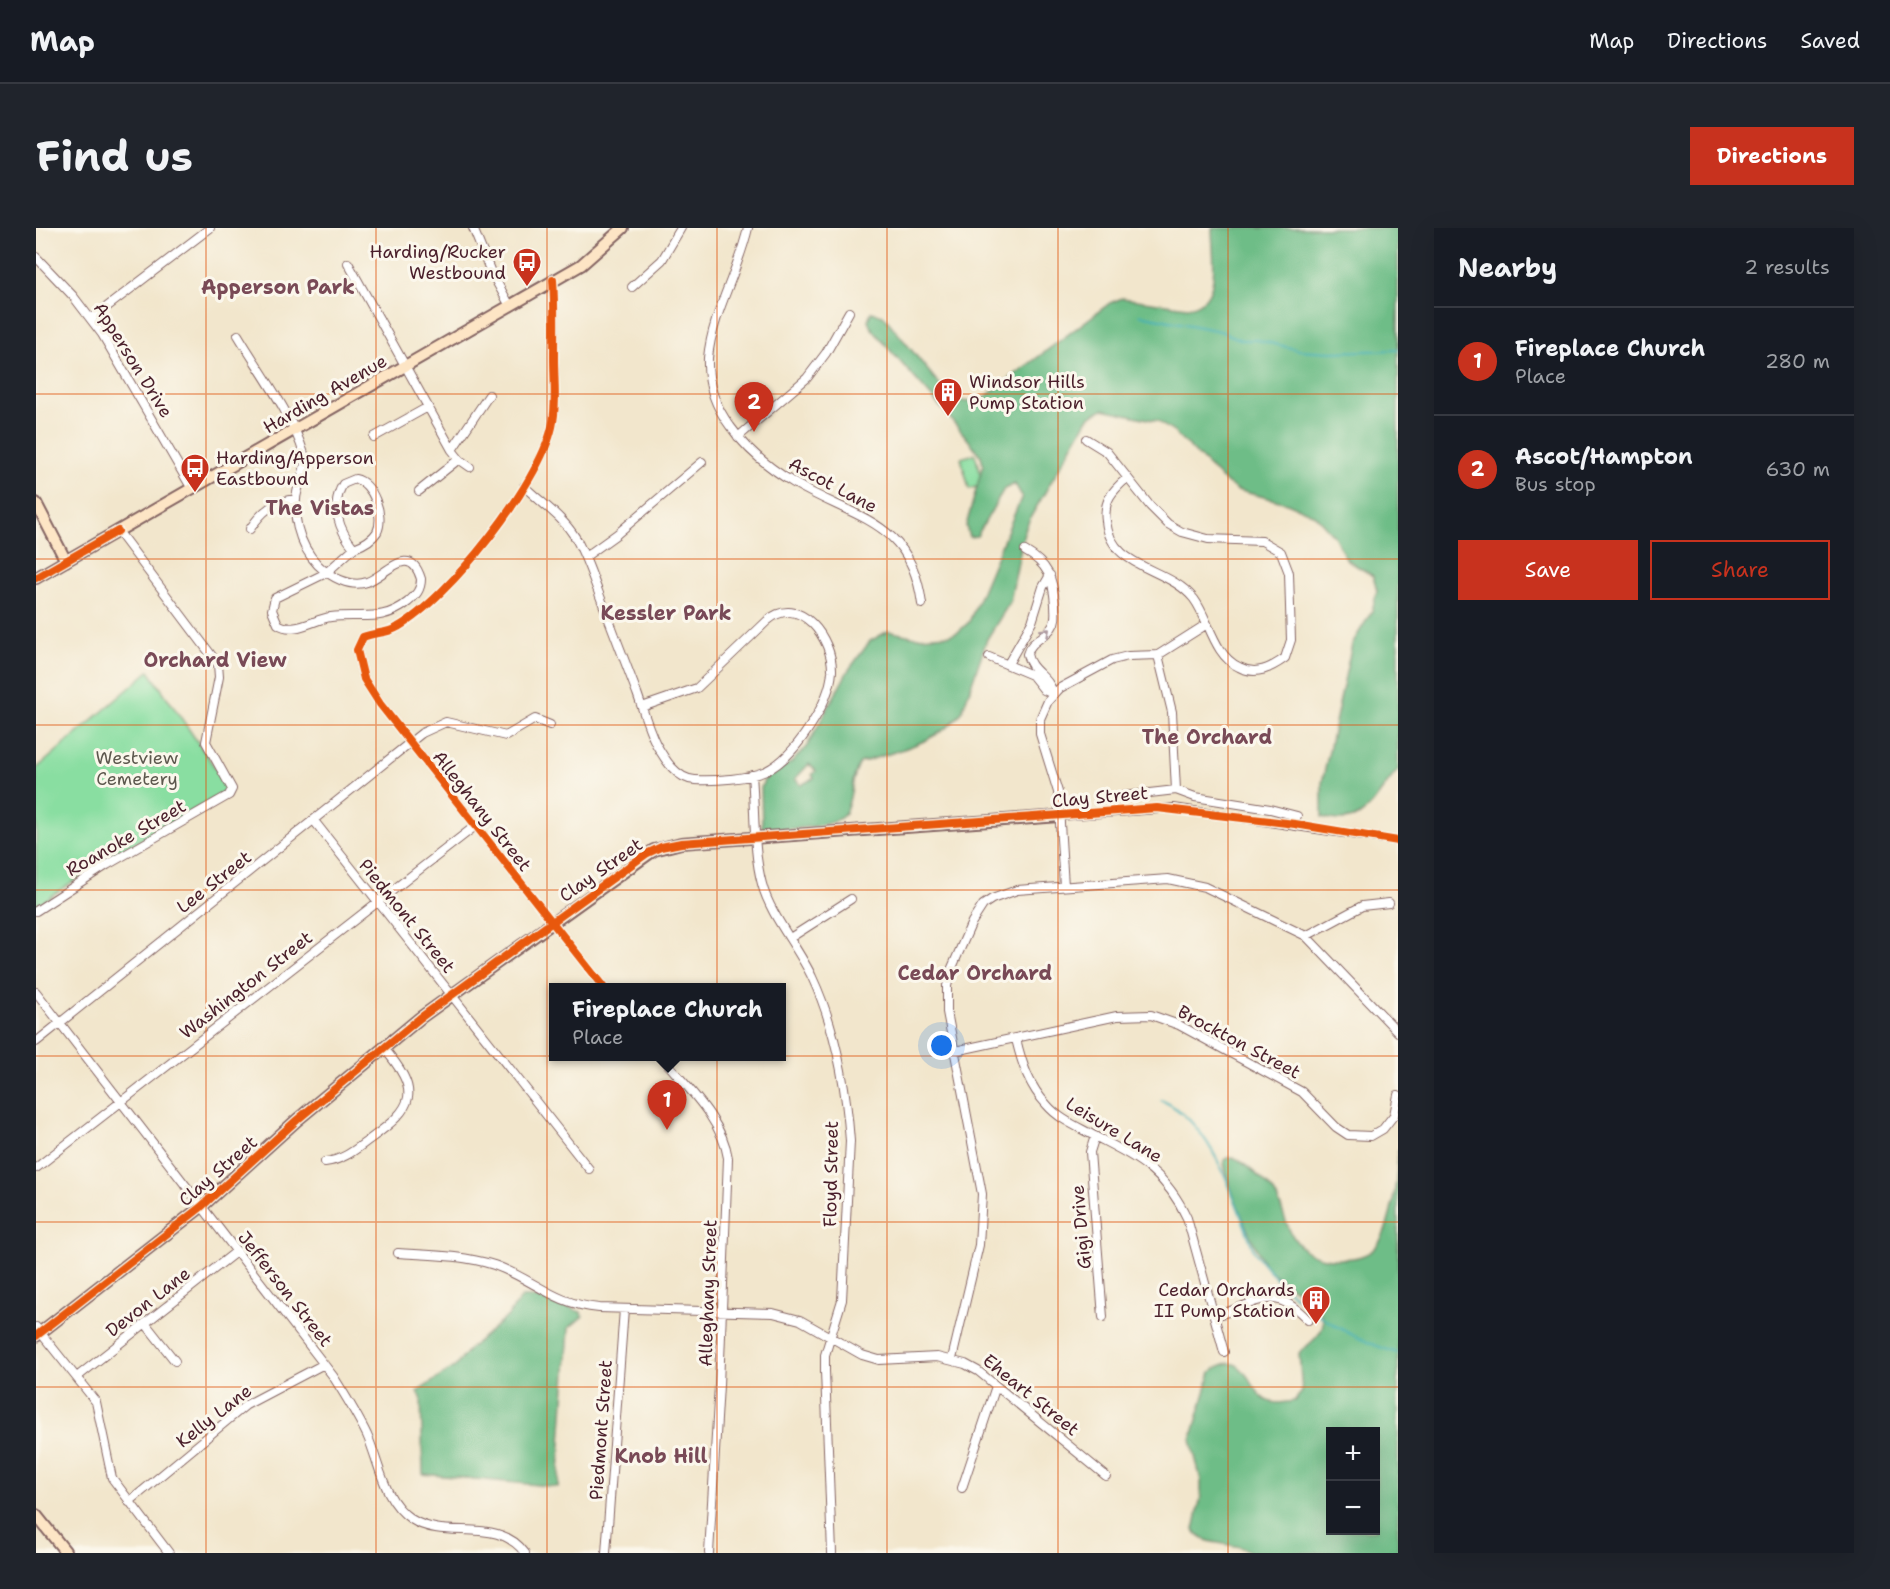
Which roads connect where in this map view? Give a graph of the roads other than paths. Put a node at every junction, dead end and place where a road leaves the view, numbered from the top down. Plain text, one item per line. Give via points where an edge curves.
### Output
1 (210, 228) edge
2 (472, 228) edge
3 (623, 228) edge
4 (681, 228) edge
5 (748, 228) edge
6 (36, 257) edge
7 (348, 263) dead end
8 (554, 280) junction
9 (632, 287) dead end
10 (510, 306) junction
11 (849, 312) dead end
12 (91, 319) junction
13 (238, 335) dead end
14 (406, 367) junction
15 (489, 395) dead end
16 (428, 407) junction
17 (294, 430) junction
18 (738, 437) junction
19 (374, 438) dead end
20 (1086, 439) dead end
21 (452, 450) junction
22 (459, 459) junction
23 (702, 462) dead end
24 (470, 467) dead end
25 (1127, 478) junction
26 (524, 486) junction
27 (192, 489) junction
28 (419, 491) dead end
29 (296, 499) junction
30 (36, 503) edge
31 (250, 529) dead end
32 (118, 531) junction
33 (354, 548) junction
34 (1024, 551) dead end
35 (585, 557) junction
36 (66, 561) junction
37 (326, 573) junction
38 (1050, 575) junction
39 (36, 578) edge
40 (922, 604) dead end
41 (1207, 624) junction
42 (1158, 655) junction
43 (989, 657) dead end
44 (1008, 664) junction
45 (1053, 694) junction
46 (642, 707) junction
47 (550, 725) dead end
48 (411, 744) junction
49 (752, 775) junction
50 (1176, 790) junction
51 (1123, 796) dead end
52 (1059, 816) junction
53 (1298, 816) dead end
54 (315, 822) junction
55 (474, 827) junction
56 (757, 839) junction
57 (1398, 841) edge
58 (1064, 886) junction
59 (851, 899) dead end
60 (377, 902) junction
61 (1389, 903) dead end
62 (36, 911) edge
63 (551, 922) junction
64 (1306, 936) junction
65 (790, 938) junction
66 (601, 983) edge
67 (36, 992) edge
68 (452, 996) junction
69 (60, 1023) junction
70 (1398, 1032) edge
71 (1016, 1039) junction
72 (36, 1042) edge
73 (383, 1047) junction
74 (955, 1051) junction
75 (665, 1061) edge
76 (1398, 1095) edge
77 (121, 1102) junction
78 (1095, 1136) junction
79 (326, 1162) dead end
80 (36, 1168) edge
81 (589, 1169) dead end
82 (201, 1207) junction
83 (237, 1251) junction
84 (398, 1253) dead end
85 (624, 1309) junction
86 (722, 1312) junction
87 (1214, 1316) junction
88 (1103, 1317) dead end
89 (1308, 1320) dead end
90 (146, 1323) junction
91 (37, 1332) edge
92 (831, 1337) junction
93 (1224, 1352) dead end
94 (952, 1359) junction
95 (175, 1361) dead end
96 (324, 1364) junction
97 (77, 1377) junction
98 (996, 1386) junction
99 (1106, 1476) dead end
100 (962, 1488) dead end
101 (129, 1502) junction
102 (36, 1515) edge
103 (65, 1552) edge
104 (169, 1553) edge
105 (525, 1553) edge
106 (606, 1553) edge
107 (709, 1553) edge
108 (832, 1553) edge

1 - 12 street
2 - 10 street
3 - 8 street, Harding Avenue via 590,259
4 - 9 street via 662,260
5 - 18 street, Ascot Lane via 708,358 716,404
6 - 12 street, Apperson Drive
7 - 14 street
8 - 10 street, Harding Avenue
8 - 26 street via 553,424
10 - 14 street, Harding Avenue
11 - 18 street via 807,378
12 - 27 street, Apperson Drive
13 - 17 street
14 - 16 street
14 - 17 street, Harding Avenue
15 - 21 street
16 - 19 street
16 - 21 street
17 - 27 street, Harding Avenue
17 - 29 street via 305,459
18 - 40 street, Ascot Lane via 780,475 858,513 890,536 912,566
20 - 25 street via 1107,452
21 - 22 street
22 - 24 street
22 - 28 street
23 - 35 street
25 - 41 street via 1113,490 1107,502 1110,539 1125,557 1182,587
25 - 41 street via 1157,514 1182,532 1208,539 1262,541 1281,552 1289,573 1291,640 1285,658 1267,669 1239,668 1226,656
26 - 35 street via 564,523
26 - 48 street, Alleghany Street via 478,553 440,592 399,627 366,635 358,643 364,680
27 - 32 street, Harding Avenue
29 - 31 street via 268,507
29 - 37 street via 300,536
30 - 36 street
32 - 36 street, Harding Avenue
32 - 62 street, Roanoke Street via 218,664 206,742 231,791
33 - 33 street via 341,527 337,507 343,484 355,479 373,492 379,524 375,534
33 - 37 street
34 - 38 street via 1045,565
35 - 46 street
36 - 39 street, Harding Avenue
37 - 37 street via 275,598 272,610 278,624 292,629 329,617 386,615 412,598 421,585 417,570 408,562 397,563 360,584
38 - 44 street via 1032,622
45 -> 38 street via 1052,687 1030,665 1028,654 1033,642 1051,629 1056,620
41 - 42 street
42 - 45 street via 1112,660
42 - 50 street via 1172,712
43 - 44 street
44 - 45 street via 1032,675 1044,690
45 - 52 street via 1040,719 1040,734 1056,784
46 - 49 street via 656,743 682,776 697,780
46 - 49 street via 682,695 704,683 774,615 793,611 807,619 822,635 830,655 832,671 826,695 814,719 789,752 770,769
47 - 48 street, Lee Street via 535,719 506,736 446,722 422,733
48 - 54 street, Lee Street
48 - 55 street, Alleghany Street
49 - 56 street, Floyd Street
50 - 51 street
50 - 53 street
52 - 56 street, Clay Street
52 - 57 street, Clay Street via 1174,808
52 - 58 street
54 - 60 street, Piedmont Street
54 - 69 street, Lee Street
55 - 60 street, Washington Street
55 - 63 street, Alleghany Street
56 - 63 street, Clay Street via 666,846 646,854
56 - 65 street, Floyd Street via 762,886
58 - 64 street via 1157,879 1192,883
58 - 74 street via 1002,894 977,912 947,986 946,1012
59 - 65 street
60 - 68 street, Piedmont Street
60 - 77 street, Washington Street
61 - 64 street via 1362,906
63 - 66 street, Alleghany Street
63 - 68 street, Clay Street
64 - 70 street
65 - 92 street, Floyd Street via 829,1019 848,1119 842,1300
67 - 69 street, Jefferson Street
68 - 73 street, Clay Street
68 - 81 street, Piedmont Street
69 - 72 street, Lee Street
69 - 77 street, Jefferson Street
71 - 74 street, Brockton Street
71 - 76 street, Brockton Street via 1118,1016 1151,1015 1166,1019 1302,1092 1336,1127 1354,1137 1371,1136 1388,1125
71 - 78 street, Leisure Lane via 1027,1077 1043,1100 1062,1119
73 - 79 street via 405,1076 408,1098 403,1112 347,1156
73 - 82 street, Clay Street
74 - 94 street via 982,1194 979,1245
75 - 86 street, Alleghany Street via 715,1123 726,1148
77 - 80 street, Washington Street
77 - 82 street, Jefferson Street
78 - 87 street, Leisure Lane via 1158,1173 1178,1198
78 - 88 street, Gigi Drive via 1090,1152
82 - 83 street, Jefferson Street
82 - 91 street, Clay Street
83 - 90 street, Devon Lane
83 - 96 street, Jefferson Street
84 - 85 street, Eheart Street via 482,1262 510,1272 566,1302 590,1308
85 - 86 street, Eheart Street
85 - 106 street, Piedmont Street
86 - 92 street, Eheart Street via 786,1315
86 - 107 street, Alleghany Street
87 - 89 street via 1268,1297 1289,1304
87 - 93 street, Leisure Lane
90 - 95 street
90 - 97 street, Devon Lane
91 - 97 street
92 - 94 street, Eheart Street via 879,1360
92 - 108 street, Floyd Street via 825,1371
94 - 98 street, Eheart Street via 978,1371
96 - 101 street, Kelly Lane via 246,1405
96 - 105 street, Jefferson Street via 357,1414 389,1495 403,1512 424,1525 498,1533 516,1542
97 - 101 street via 99,1408 110,1474
98 - 99 street, Eheart Street
98 - 100 street
101 - 104 street
102 - 103 street

